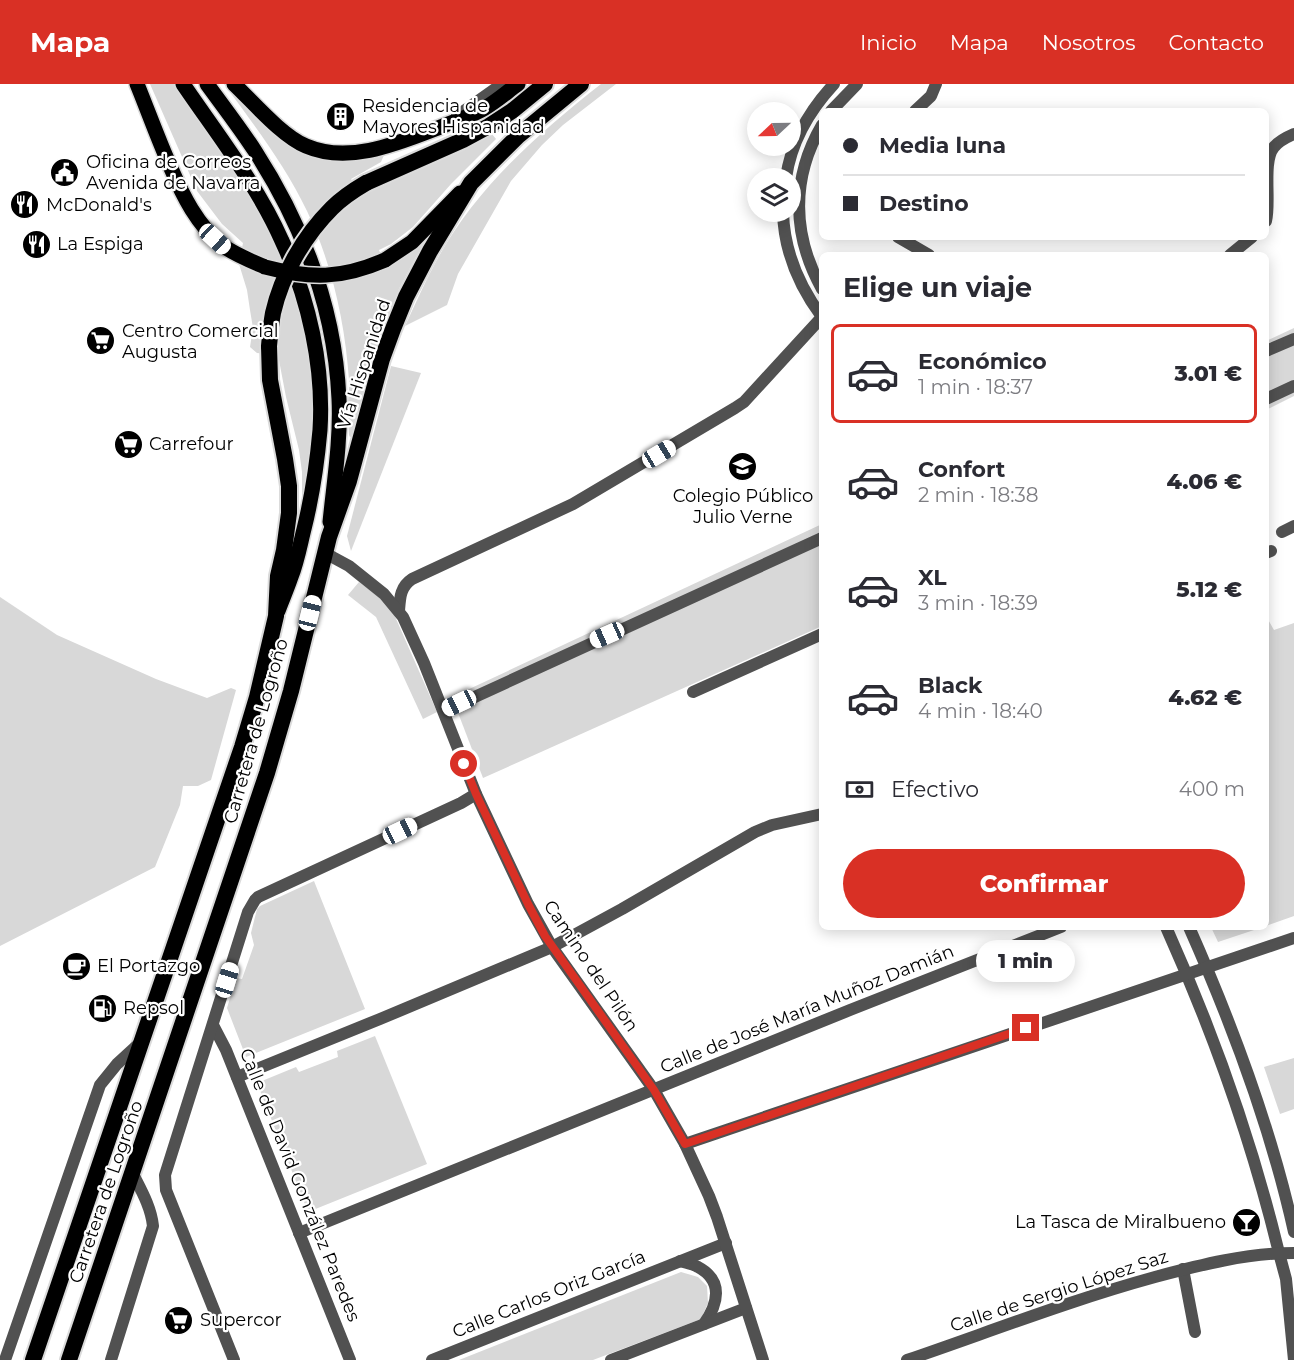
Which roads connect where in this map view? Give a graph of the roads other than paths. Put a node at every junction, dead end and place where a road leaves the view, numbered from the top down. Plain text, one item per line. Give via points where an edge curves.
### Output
1 (137, 84) edge
2 (183, 84) edge
3 (207, 84) edge
4 (234, 84) edge
5 (502, 84) edge
6 (518, 84) edge
7 (545, 84) edge
8 (581, 84) edge
9 (834, 84) edge
10 (857, 84) edge
11 (936, 84) edge
12 (834, 108) edge
13 (918, 108) edge
14 (440, 127) junction
15 (819, 130) edge
16 (1294, 134) edge
17 (1269, 159) edge
18 (788, 168) edge
19 (471, 183) junction
20 (784, 222) edge
21 (903, 240) edge
22 (1248, 240) edge
23 (924, 252) edge
24 (1234, 252) edge
25 (819, 283) edge
26 (819, 312) edge
27 (819, 320) edge
28 (1294, 339) edge
29 (1269, 350) edge
30 (1294, 386) edge
31 (1269, 398) edge
32 (1294, 526) edge
33 (1282, 532) dead end
34 (819, 539) edge
35 (327, 545) junction
36 (399, 611) junction
37 (276, 616) junction
38 (819, 635) edge
39 (693, 692) dead end
40 (444, 711) junction
41 (476, 794) junction
42 (819, 815) edge
43 (1053, 930) edge
44 (1167, 930) edge
45 (1190, 930) edge
46 (1294, 938) edge
47 (552, 947) junction
48 (1206, 967) junction
49 (1187, 974) junction
50 (213, 1025) junction
51 (142, 1041) junction
52 (237, 1077) junction
53 (654, 1090) junction
54 (685, 1144) junction
55 (133, 1174) junction
56 (1294, 1232) edge
57 (299, 1233) junction
58 (726, 1243) junction
59 (1279, 1253) junction
60 (1294, 1253) edge
61 (680, 1261) junction
62 (1183, 1269) junction
63 (746, 1308) junction
64 (704, 1324) junction
65 (1195, 1332) dead end
66 (5, 1360) edge
67 (33, 1360) edge
68 (69, 1360) edge
69 (111, 1360) edge
70 (234, 1360) edge
71 (350, 1360) edge
72 (432, 1360) edge
73 (611, 1360) edge
74 (763, 1360) edge
75 (907, 1360) edge
76 (1294, 1360) edge

1 - 19 main road, bridge via 193,213 224,247 265,267 312,276 368,267 412,242
2 - 37 main road, Carretera de Logroño via 253,188 282,239 312,334 320,429 310,502 292,576
3 - 35 main road, Carretera de Logroño via 278,188 310,257 329,319 339,401
4 - 14 main road via 296,141 331,154 365,151
5 - 14 street
6 - 14 main road via 472,115
7 - 37 highway, bridge via 489,126 366,183 333,206 303,243 286,276 273,314 269,346 270,380 289,486
8 - 19 highway, Vía Hispanidad via 518,136
9 - 18 street via 802,128
10 - 12 street
11 - 13 street via 931,96
15 - 25 street via 803,170 799,213 806,255
16 - 17 street via 1276,145
19 - 35 highway, Vía Hispanidad via 430,251 393,329
20 - 26 street via 791,261
21 - 23 street
22 - 24 street
27 - 36 street via 740,405 573,504 412,579 402,590
28 - 29 street
30 - 31 street
32 - 33 street
34 - 40 street
35 - 36 street, Camino del Pilón
35 - 55 highway, Carretera de Logroño via 267,773
36 - 40 street, Camino del Pilón
37 - 51 highway, Carretera de Logroño via 242,747
38 - 39 street
40 - 41 street, Camino del Pilón
41 - 47 street, Camino del Pilón
41 - 50 street via 255,900
42 - 47 street via 755,832
43 - 53 street, Calle de José María Muñoz Damián
44 - 49 street
45 - 48 street
46 - 48 street
47 - 52 street
47 - 53 street, Camino del Pilón
48 - 49 street
48 - 56 street via 1262,1120
49 - 54 street
49 - 59 street via 1242,1120
50 - 52 street, Calle de David González Paredes
50 - 70 street via 165,1175 166,1190
51 - 66 street, Carretera de Logroño via 100,1085
51 - 67 highway, Carretera de Logroño
52 - 57 street, Calle de David González Paredes
53 - 54 street, Camino del Pilón
53 - 57 street, Calle de José María Muñoz Damián
54 - 58 street, Camino del Pilón
55 - 68 highway, Carretera de Logroño
55 - 69 street via 153,1226
57 - 71 street, Calle de David González Paredes
58 - 61 street, Calle Carlos Oriz García
58 - 63 street, Camino del Pilón
59 - 60 street, Calle de Sergio López Saz
59 - 62 street, Calle de Sergio López Saz
59 - 76 street via 1286,1279
61 - 64 street via 707,1274 715,1288 715,1306
61 - 72 street, Calle Carlos Oriz García
62 - 65 street
62 - 75 street, Calle de Sergio López Saz via 1112,1289
63 - 64 street
63 - 74 street, Camino del Pilón
64 - 73 street

